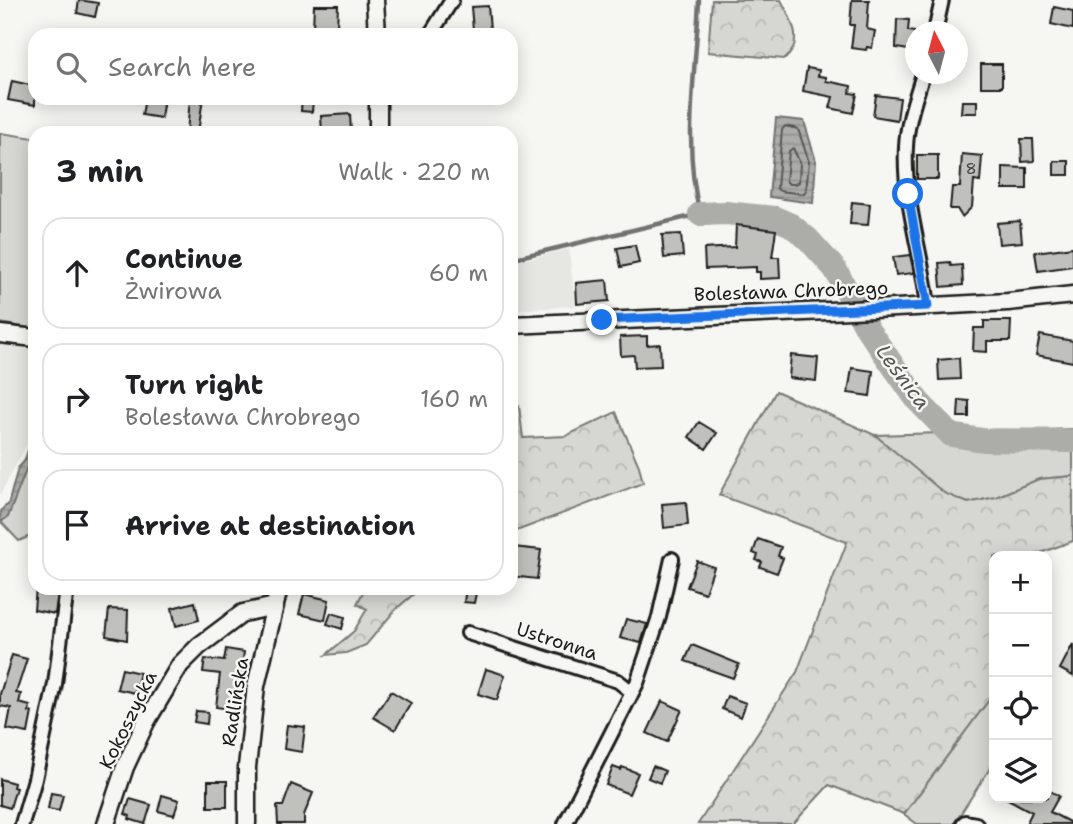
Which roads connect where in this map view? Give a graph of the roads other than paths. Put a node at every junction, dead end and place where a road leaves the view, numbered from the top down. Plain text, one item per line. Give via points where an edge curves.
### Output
1 (375, 0) edge
2 (452, 0) edge
3 (942, 0) edge
4 (937, 21) edge
5 (377, 28) edge
6 (434, 28) edge
7 (920, 84) edge
8 (378, 105) edge
9 (378, 126) edge
10 (1073, 295) edge
11 (928, 306) junction
12 (518, 325) edge
13 (0, 334) edge
14 (28, 337) edge
15 (672, 559) dead end
16 (66, 595) edge
17 (277, 595) edge
18 (275, 606) junction
19 (468, 633) dead end
20 (632, 692) junction
21 (22, 824) edge
22 (106, 824) edge
23 (247, 824) edge
24 (565, 824) edge
25 (963, 824) edge
26 (975, 824) edge

1 - 5 street
2 - 6 street
3 - 4 street
7 - 11 street via 906,146 908,194
8 - 9 street
10 - 11 street, Bolesława Chrobrego
11 - 12 street, Bolesława Chrobrego
13 - 14 street
15 - 20 street via 659,617
16 - 21 street via 55,684
17 - 18 street, Radlińska
18 - 22 street, Kokoszycka via 243,613 180,665 125,767
18 - 23 street, Radlińska via 256,686 247,767
19 - 20 street, Ustronna via 618,681
20 - 24 street
25 - 26 street

